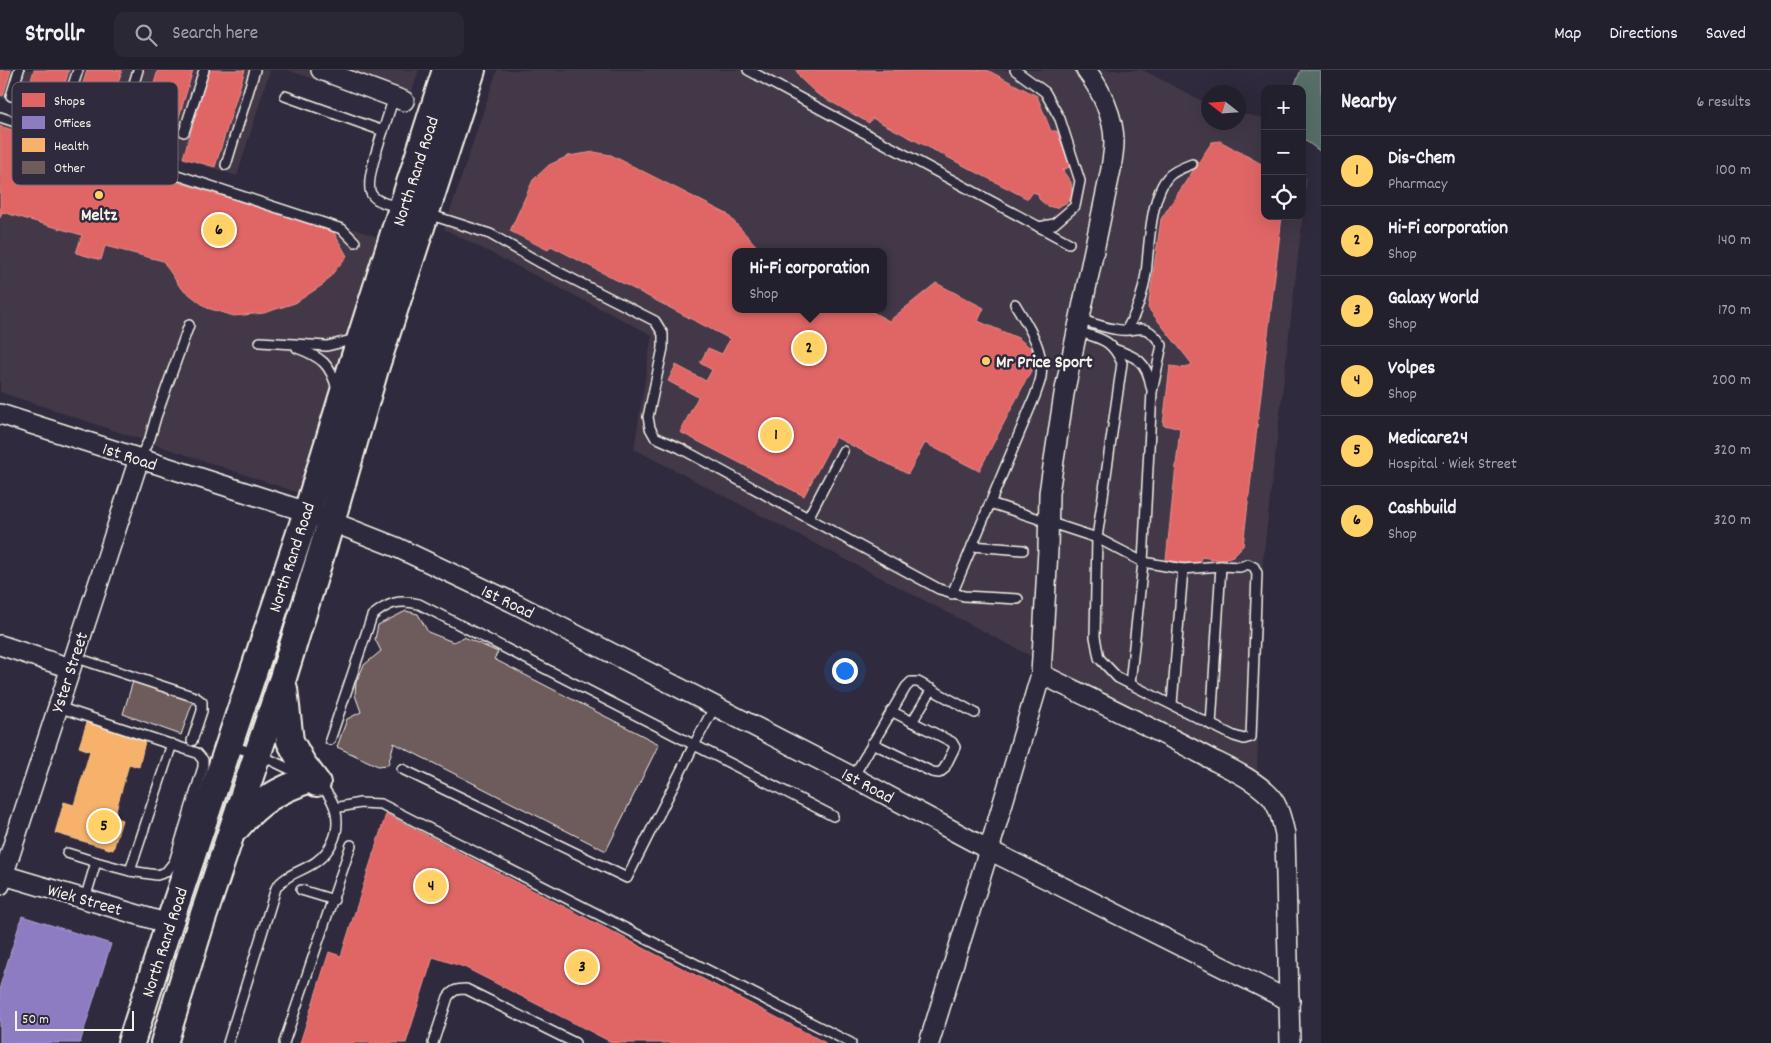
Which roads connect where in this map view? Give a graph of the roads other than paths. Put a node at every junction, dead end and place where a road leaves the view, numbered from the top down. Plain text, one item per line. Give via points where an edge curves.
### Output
1 (19, 70) edge
2 (78, 70) edge
3 (138, 70) edge
4 (204, 70) edge
5 (255, 70) edge
6 (446, 70) edge
7 (472, 70) edge
8 (748, 70) edge
9 (1015, 70) edge
10 (1086, 70) edge
11 (327, 71) edge
12 (15, 82) edge
13 (74, 82) edge
14 (134, 82) edge
15 (12, 93) edge
16 (11, 96) dead end
17 (285, 96) dead end
18 (399, 99) joint
19 (0, 117) edge
20 (12, 121) edge
21 (383, 130) junction
22 (184, 132) dead end
23 (1192, 164) dead end
24 (226, 166) dead end
25 (178, 175) edge
26 (414, 211) junction
27 (1039, 227) junction
28 (355, 242) dead end
29 (1069, 243) dead end
30 (1015, 304) dead end
31 (189, 325) dead end
32 (1078, 325) junction
33 (1127, 329) junction
34 (361, 337) junction
35 (260, 342) dead end
36 (288, 344) junction
37 (1114, 349) junction
38 (1152, 392) junction
39 (340, 404) junction
40 (0, 414) edge
41 (843, 451) dead end
42 (139, 459) junction
43 (990, 503) junction
44 (307, 512) junction
45 (808, 518) junction
46 (332, 522) junction
47 (1048, 523) junction
48 (1097, 538) junction
49 (972, 546) junction
50 (1023, 550) dead end
51 (1143, 562) junction
52 (1221, 566) junction
53 (1183, 569) junction
54 (952, 594) junction
55 (1018, 599) dead end
56 (0, 645) edge
57 (72, 662) junction
58 (1041, 674) junction
59 (282, 681) junction
60 (1130, 684) junction
61 (932, 689) junction
62 (1172, 704) junction
63 (716, 706) junction
64 (58, 707) junction
65 (891, 711) junction
66 (975, 713) dead end
67 (912, 722) junction
68 (1211, 724) junction
69 (330, 740) dead end
70 (192, 741) dead end
71 (872, 743) junction
72 (172, 744) junction
73 (694, 745) junction
74 (229, 746) junction
75 (258, 754) junction
76 (402, 769) dead end
77 (853, 777) junction
78 (313, 781) junction
79 (335, 808) junction
80 (832, 816) dead end
81 (232, 832) junction
82 (351, 845) dead end
83 (989, 850) junction
84 (67, 853) dead end
85 (96, 862) junction
86 (130, 871) junction
87 (1, 878) edge
88 (301, 890) dead end
89 (85, 899) junction
90 (334, 900) junction
91 (169, 924) junction
92 (1290, 1001) junction
93 (132, 1043) edge
94 (164, 1043) edge
95 (228, 1043) edge
96 (284, 1043) edge
97 (433, 1043) edge
98 (575, 1043) edge
99 (851, 1043) edge
100 (929, 1043) edge
101 (1290, 1043) edge

1 - 12 lane
2 - 13 lane
3 - 14 lane
4 - 22 lane
5 - 24 lane
6 - 26 main road, North Rand Road
7 - 26 main road, North Rand Road
8 - 27 lane
9 - 27 lane via 1045,92 1060,119 1080,181 1075,206 1054,224
10 - 32 street via 1107,110 1114,141
11 - 18 street
15 - 16 lane
17 - 21 lane
18 - 21 lane
19 - 20 lane
21 - 26 lane via 371,175 372,196 380,202
23 - 33 lane via 1168,176 1162,186 1151,224 1137,313
25 - 28 lane via 342,229
26 - 34 main road, North Rand Road
26 - 45 lane via 490,234 655,322 663,334 648,417 655,437
26 - 46 main road, North Rand Road via 375,369
27 - 29 lane
30 - 43 lane via 1036,342 1041,358 1041,377
31 - 42 lane via 150,438
32 - 33 lane
32 - 37 lane
32 - 47 street via 1057,438
33 - 38 lane via 1150,331 1162,345
34 - 36 lane via 327,346
34 - 39 main road, North Rand Road
35 - 36 lane
36 - 39 lane via 324,361 335,382
37 - 38 lane via 1135,356 1143,365 1149,373
37 - 48 lane via 1122,363 1122,371
38 - 51 lane
39 - 44 main road, North Rand Road
40 - 42 street, 1st Road
41 - 45 lane
42 - 44 street, 1st Road
42 - 57 street, Yster Street
43 - 47 lane
43 - 49 lane
44 - 46 street, 1st Road
44 - 74 main road, North Rand Road
45 - 54 lane
46 - 59 main road, North Rand Road
46 - 63 street, 1st Road via 396,547 512,602
47 - 48 lane
47 - 58 street
48 - 51 lane
48 - 60 lane via 1095,637 1099,658 1118,678
49 - 50 lane
49 - 54 lane
51 - 53 lane
51 - 60 lane
52 - 53 lane
52 - 68 lane
52 - 68 lane via 1248,564 1257,572 1252,734 1244,739
53 - 62 lane
54 - 55 lane
56 - 57 street
57 - 64 street, Yster Street
57 - 70 lane via 195,697 202,702 202,711
58 - 83 street
58 - 92 street via 1237,773 1272,798 1285,834
59 - 75 main road, North Rand Road
59 - 78 main road via 290,741
60 - 62 lane
61 - 65 lane via 911,682
61 - 66 lane
61 - 67 lane
62 - 68 lane
63 - 73 lane
63 - 77 street, 1st Road
64 - 72 lane
64 - 87 street, Yster Street
65 - 67 lane
65 - 71 lane
67 - 71 lane via 952,742 953,753 939,773
69 - 73 lane via 372,616 386,606 407,601 419,604
71 - 77 lane
72 - 86 lane
72 - 86 lane via 197,753 203,760 174,862 166,872 157,875
73 - 76 lane via 628,878
73 - 80 lane
74 - 75 lane
74 - 91 main road, North Rand Road
75 - 78 lane
75 - 81 main road, North Rand Road
77 - 83 street, 1st Road
78 - 79 lane via 324,789
78 - 81 main road via 278,791 263,800
79 - 95 lane via 337,826 327,850 303,870 281,880 276,888
79 - 99 lane via 360,803 381,804
81 - 94 main road, North Rand Road
82 - 90 lane
83 - 92 street, 1st Road
83 - 100 street
84 - 85 lane
85 - 86 lane
85 - 89 lane
87 - 89 street, Wiek Street
88 - 90 lane
89 - 91 street, Wiek Street
90 - 96 lane
91 - 93 main road, North Rand Road
92 - 101 street
97 - 98 lane via 448,997 459,989 466,989

